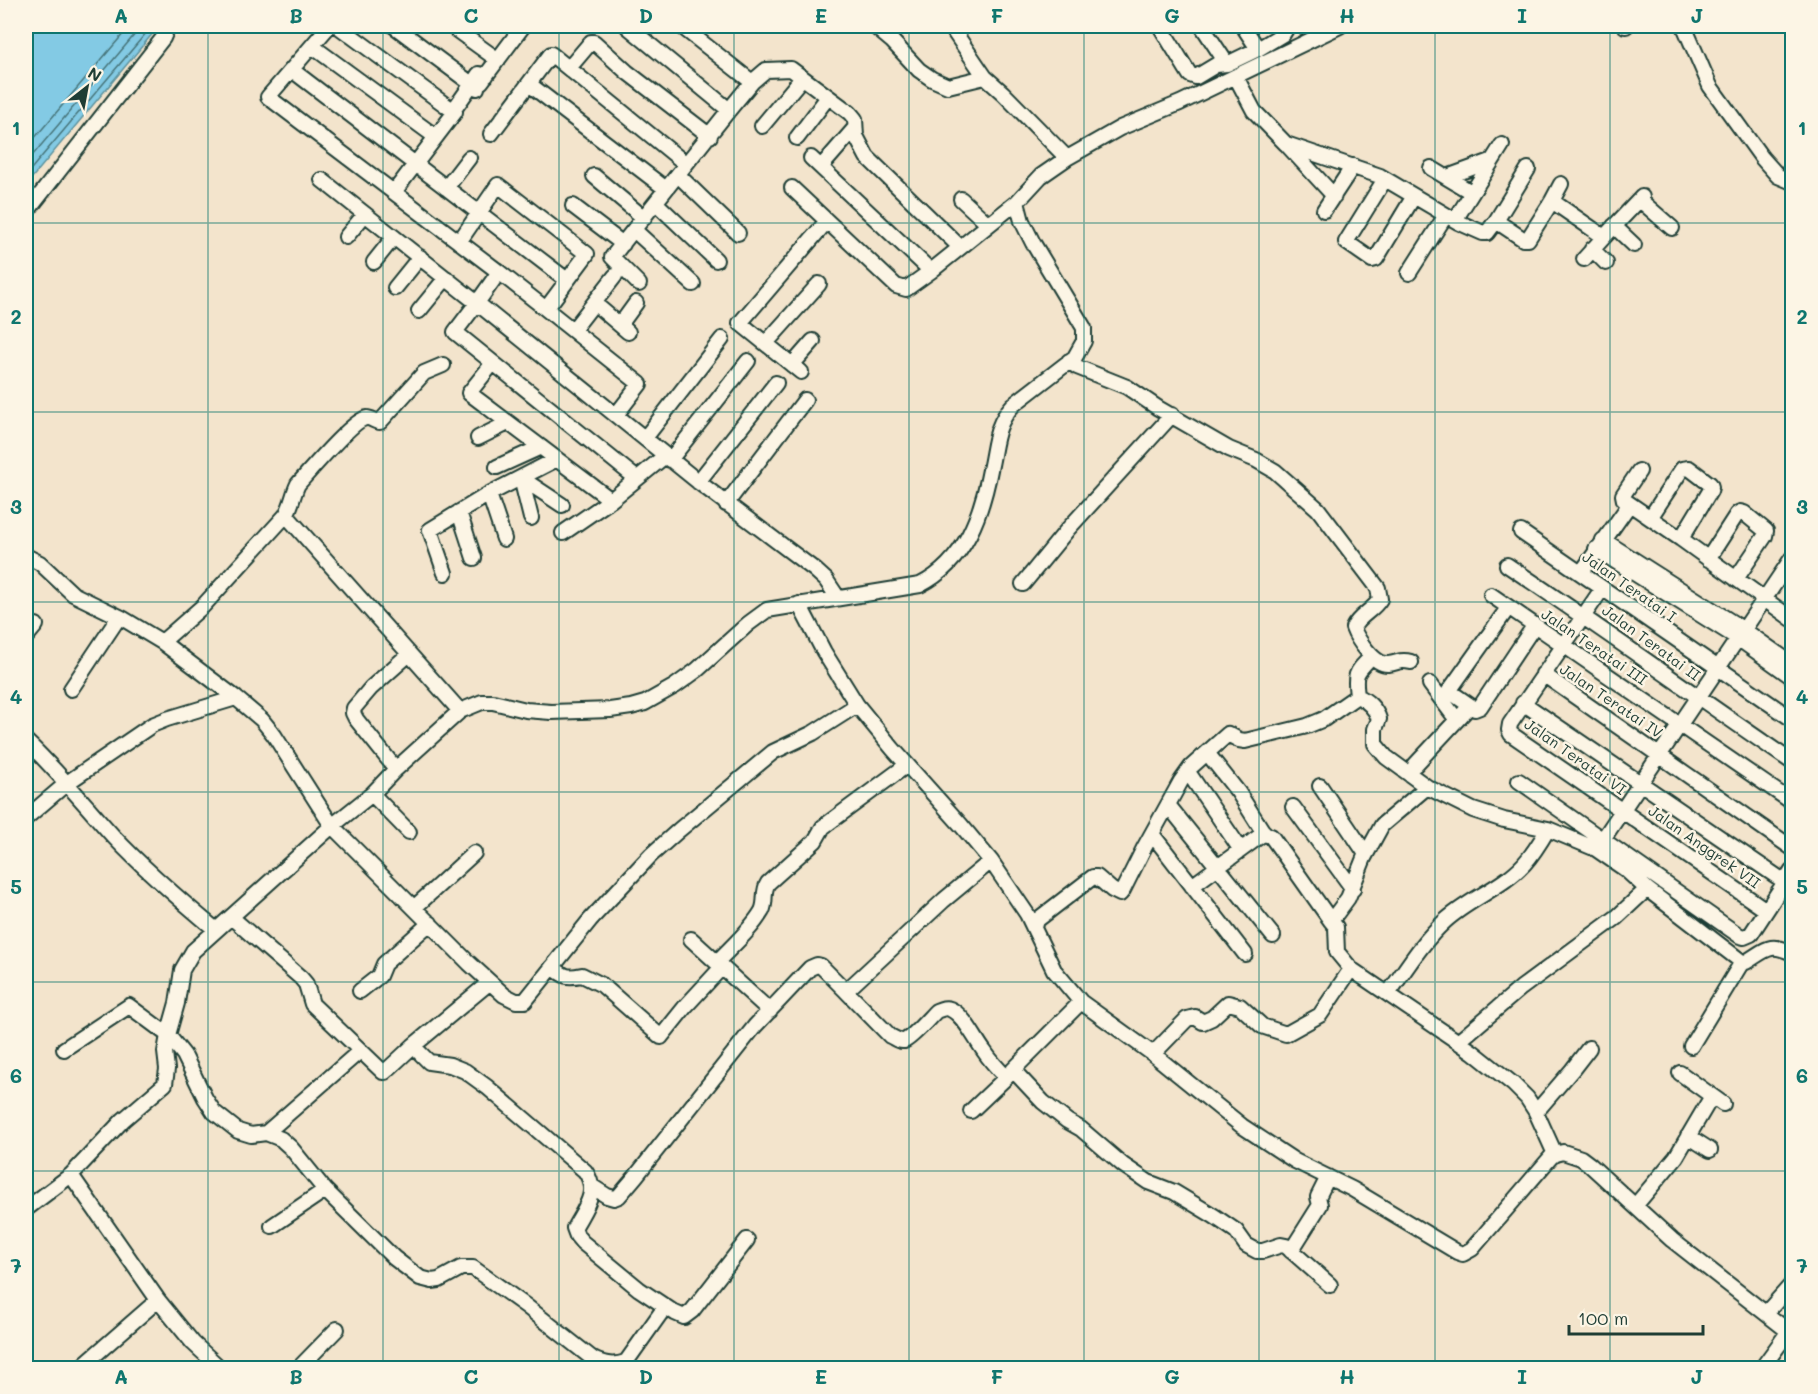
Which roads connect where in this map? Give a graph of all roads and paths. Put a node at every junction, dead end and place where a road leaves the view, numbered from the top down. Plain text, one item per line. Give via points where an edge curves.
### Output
1 (168, 26) edge
2 (329, 26) edge
3 (338, 26) edge
4 (394, 26) edge
5 (451, 26) edge
6 (523, 26) edge
7 (627, 26) edge
8 (681, 26) edge
9 (874, 26) edge
10 (954, 26) edge
11 (1160, 26) edge
12 (1202, 26) edge
13 (1243, 26) edge
14 (1284, 26) edge
15 (1340, 26) edge
16 (1684, 26) edge
17 (312, 46) junction
18 (1258, 49) junction
19 (498, 60) junction
20 (1227, 64) junction
21 (569, 68) junction
22 (292, 70) junction
23 (986, 77) junction
24 (1236, 77) junction
25 (802, 78) junction
26 (752, 82) junction
27 (478, 83) junction
28 (529, 84) junction
29 (828, 97) junction
30 (729, 110) junction
31 (455, 112) junction
32 (762, 126) dead end
33 (855, 129) junction
34 (491, 134) dead end
35 (710, 136) junction
36 (436, 137) junction
37 (797, 138) dead end
38 (1286, 144) junction
39 (1502, 145) dead end
40 (469, 158) dead end
41 (1067, 158) junction
42 (1491, 161) junction
43 (415, 164) junction
44 (1353, 166) junction
45 (1431, 168) dead end
46 (1528, 169) dead end
47 (682, 170) junction
48 (594, 176) dead end
49 (1447, 177) junction
50 (1385, 179) junction
51 (322, 180) dead end
52 (1792, 180) edge
53 (1561, 184) dead end
54 (446, 188) junction
55 (792, 188) dead end
56 (666, 189) junction
57 (394, 192) junction
58 (1471, 192) junction
59 (1334, 196) junction
60 (1414, 196) junction
61 (961, 199) dead end
62 (1552, 201) junction
63 (1017, 202) junction
64 (656, 203) junction
65 (573, 206) dead end
66 (1324, 210) dead end
67 (26, 213) edge
68 (479, 213) junction
69 (365, 214) junction
70 (1451, 217) junction
71 (644, 218) junction
72 (827, 221) junction
73 (1496, 221) junction
74 (988, 224) junction
75 (1614, 226) junction
76 (1672, 228) dead end
77 (634, 230) junction
78 (738, 233) dead end
79 (346, 237) dead end
80 (394, 237) junction
81 (1604, 237) junction
82 (459, 242) junction
83 (623, 244) junction
84 (1634, 245) dead end
85 (960, 247) junction
86 (420, 257) junction
87 (716, 260) dead end
88 (374, 262) dead end
89 (1606, 263) dead end
90 (931, 271) junction
91 (499, 272) junction
92 (1408, 273) dead end
93 (615, 276) dead end
94 (446, 278) junction
95 (567, 280) junction
96 (639, 284) dead end
97 (693, 284) dead end
98 (819, 284) dead end
99 (395, 288) dead end
100 (477, 303) junction
101 (594, 303) junction
102 (636, 303) dead end
103 (546, 309) junction
104 (420, 311) dead end
105 (573, 330) junction
106 (722, 339) dead end
107 (813, 341) dead end
108 (766, 343) junction
109 (748, 361) dead end
110 (1069, 362) junction
111 (494, 363) junction
112 (443, 365) dead end
113 (776, 383) dead end
114 (805, 400) dead end
115 (616, 415) junction
116 (1172, 416) junction
117 (508, 423) junction
118 (478, 438) dead end
119 (645, 438) junction
120 (541, 447) junction
121 (668, 458) junction
122 (557, 459) junction
123 (497, 467) dead end
124 (1639, 471) dead end
125 (521, 478) junction
126 (636, 478) junction
127 (698, 482) junction
128 (541, 491) junction
129 (489, 494) junction
130 (527, 500) junction
131 (611, 500) junction
132 (726, 504) junction
133 (1629, 504) junction
134 (562, 505) dead end
135 (459, 512) junction
136 (286, 516) junction
137 (531, 518) dead end
138 (1650, 518) junction
139 (1521, 532) dead end
140 (563, 533) dead end
141 (504, 538) dead end
142 (1681, 539) junction
143 (1600, 544) junction
144 (26, 556) edge
145 (474, 558) dead end
146 (1792, 558) edge
147 (1708, 559) junction
148 (1507, 565) dead end
149 (445, 573) dead end
150 (1581, 573) junction
151 (1736, 579) junction
152 (1023, 584) dead end
153 (1602, 589) junction
154 (1491, 595) dead end
155 (838, 598) junction
156 (1764, 600) junction
157 (799, 604) junction
158 (1508, 608) junction
159 (1583, 615) junction
160 (120, 616) junction
161 (1792, 618) edge
162 (36, 625) dead end
163 (1534, 626) junction
164 (1742, 635) junction
165 (26, 637) edge
166 (162, 642) junction
167 (1563, 645) junction
168 (408, 655) junction
169 (1372, 656) junction
170 (1411, 662) dead end
171 (1792, 664) edge
172 (1718, 669) junction
173 (1543, 674) junction
174 (1792, 677) edge
175 (1430, 684) dead end
176 (71, 689) dead end
177 (1445, 695) junction
178 (1357, 696) junction
179 (236, 698) junction
180 (1699, 698) junction
181 (1523, 703) junction
182 (857, 705) junction
183 (1470, 706) junction
184 (460, 711) junction
185 (1792, 719) edge
186 (1457, 720) junction
187 (1680, 725) junction
188 (26, 741) edge
189 (1208, 754) junction
190 (1660, 755) junction
191 (1792, 762) edge
192 (907, 765) junction
193 (1415, 765) dead end
194 (396, 769) junction
195 (1188, 772) junction
196 (1519, 780) dead end
197 (68, 783) junction
198 (1641, 783) junction
199 (1320, 786) dead end
200 (1427, 787) junction
201 (372, 794) junction
202 (1792, 802) edge
203 (1168, 805) junction
204 (1293, 807) dead end
205 (1623, 811) junction
206 (26, 818) edge
207 (332, 826) junction
208 (1548, 829) junction
209 (409, 832) dead end
210 (1264, 833) junction
211 (1152, 834) junction
212 (1600, 844) junction
213 (1792, 848) edge
214 (1241, 850) junction
215 (474, 853) dead end
216 (1366, 854) junction
217 (991, 861) junction
218 (1218, 867) junction
219 (1789, 877) edge
220 (1192, 886) junction
221 (1647, 888) junction
222 (1353, 889) junction
223 (415, 907) junction
224 (1766, 910) junction
225 (231, 917) junction
226 (1331, 921) junction
227 (430, 923) junction
228 (1032, 924) junction
229 (216, 930) junction
230 (1273, 936) dead end
231 (691, 939) dead end
232 (1792, 953) edge
233 (1245, 954) dead end
234 (1742, 962) junction
235 (719, 965) junction
236 (552, 967) junction
237 (1352, 969) junction
238 (490, 982) junction
239 (360, 991) dead end
240 (846, 991) junction
241 (1388, 994) junction
242 (1081, 1002) junction
243 (770, 1011) junction
244 (168, 1035) junction
245 (1458, 1042) junction
246 (413, 1046) junction
247 (1691, 1046) dead end
248 (1589, 1048) dead end
249 (64, 1049) dead end
250 (360, 1051) junction
251 (1153, 1054) junction
252 (1680, 1072) dead end
253 (1010, 1074) junction
254 (971, 1111) dead end
255 (1536, 1112) junction
256 (266, 1133) junction
257 (1689, 1136) junction
258 (1710, 1150) dead end
259 (1555, 1154) junction
260 (71, 1175) junction
261 (1328, 1177) junction
262 (593, 1187) junction
263 (326, 1190) junction
264 (1635, 1206) junction
265 (26, 1209) edge
266 (272, 1226) dead end
267 (747, 1240) dead end
268 (1291, 1251) junction
269 (1792, 1284) edge
270 (1330, 1285) dead end
271 (158, 1300) junction
272 (665, 1307) junction
273 (1767, 1312) junction
274 (337, 1329) dead end
275 (1791, 1333) edge
276 (629, 1365) edge
277 (80, 1368) edge
278 (220, 1368) edge
279 (299, 1368) edge
280 (1762, 1368) edge

1 - 67 street via 163,38
2 - 17 street
3 - 31 street
4 - 27 street
5 - 19 street
6 - 19 street
7 - 30 street
8 - 26 street
9 - 23 street via 932,79 948,86
10 - 23 street
11 - 20 street via 1190,75 1196,77 1216,65
12 - 20 street
13 - 18 street
14 - 18 street via 1283,34
15 - 24 street
16 - 52 street via 1710,86 1762,158 1778,176
17 - 22 street
17 - 36 street
18 - 20 street
19 - 27 street
21 - 28 street via 551,54
21 - 35 street via 594,42
21 - 47 street
22 - 43 street
22 - 57 street via 268,97
23 - 41 street
24 - 38 street via 1254,111
24 - 41 street via 1120,128
25 - 26 street via 791,69 766,70
25 - 29 street
25 - 32 street
26 - 30 street
27 - 31 street
28 - 34 street
28 - 56 street
29 - 33 street via 853,116
29 - 37 street
30 - 35 street
31 - 36 street
33 - 85 street via 862,150 873,164
33 - 90 street via 816,162
35 - 47 street
36 - 43 street
38 - 44 street
38 - 59 street
39 - 42 street
40 - 54 street
41 - 63 street via 1041,176
42 - 49 street
42 - 58 street
43 - 54 street
43 - 57 street
44 - 50 street
44 - 59 street
45 - 49 street
46 - 73 street
47 - 56 street
47 - 78 street
48 - 71 street
49 - 58 street
50 - 60 street
50 - 60 street via 1346,242 1372,260
51 - 69 street
53 - 62 street
54 - 68 street
55 - 72 street
56 - 64 street
57 - 82 street
58 - 70 street
59 - 66 street
60 - 70 street
61 - 74 street
62 - 73 street via 1526,240
62 - 81 street
63 - 74 street
63 - 110 street via 1033,243 1084,328 1082,347
64 - 71 street
64 - 87 street
65 - 83 street
68 - 82 street
68 - 95 street
68 - 95 street via 498,185 587,254
69 - 79 street
69 - 80 street
70 - 73 street via 1483,233
70 - 92 street
71 - 77 street
72 - 90 street via 901,289
72 - 108 street via 740,323
74 - 85 street
75 - 76 street via 1641,198
75 - 81 street
75 - 84 street
77 - 83 street
77 - 97 street
80 - 86 street
80 - 88 street
81 - 89 street via 1588,254
82 - 91 street
83 - 96 street via 612,257
85 - 90 street
86 - 94 street
86 - 99 street
91 - 100 street
91 - 103 street
93 - 101 street
94 - 100 street
94 - 104 street
95 - 103 street
98 - 108 street
100 - 111 street via 455,332
100 - 115 street
101 - 102 street via 624,328
101 - 105 street
103 - 105 street
105 - 115 street via 640,384
106 - 119 street
107 - 108 street via 797,369
109 - 121 street
110 - 116 street via 1127,387
110 - 155 street via 1005,414 996,435 985,496 974,527 950,563 920,585
111 - 117 street via 469,393
111 - 126 street
112 - 136 street via 424,373 381,422 359,420 348,430 298,483
113 - 127 street
114 - 132 street
115 - 119 street
116 - 152 street
116 - 169 street via 1237,453 1266,464 1318,509 1378,588 1380,599 1353,628
117 - 118 street
117 - 120 street
119 - 121 street
120 - 122 street
120 - 123 street
121 - 126 street
121 - 127 street
122 - 125 street
122 - 131 street
124 - 133 street via 1622,498
125 - 128 street
125 - 129 street
125 - 130 street
126 - 131 street
127 - 132 street
128 - 130 street
128 - 134 street
129 - 135 street
129 - 141 street
130 - 137 street
131 - 140 street
132 - 155 street via 815,570
133 - 138 street
133 - 143 street
135 - 145 street
135 - 149 street via 430,530
136 - 166 street via 203,606
136 - 168 street
138 - 142 street
138 - 142 street via 1682,469 1689,468 1711,487
139 - 150 street, Jalan Teratai I
142 - 147 street
143 - 150 street
143 - 164 street
144 - 160 street via 40,562 74,594
146 - 156 street
147 - 151 street
147 - 151 street via 1737,514 1744,513 1766,531
148 - 159 street, Jalan Teratai II
150 - 153 street, Jalan Teratai I
151 - 156 street
153 - 159 street
153 - 172 street, Jalan Teratai I
154 - 158 street, Jalan Teratai III
155 - 157 street
156 - 161 street
156 - 164 street
157 - 182 street
157 - 184 street via 767,610 697,670 645,703 610,710 551,712 482,702
158 - 163 street, Jalan Teratai III
158 - 177 street
159 - 167 street
159 - 180 street, Jalan Teratai II
160 - 166 street
160 - 176 street
162 - 165 street
163 - 167 street, Jalan Teratai III
163 - 183 street via 1480,707
164 - 171 street
164 - 172 street
164 - 174 street
166 - 179 street
167 - 173 street
167 - 187 street, Jalan Teratai III
168 - 184 street
168 - 194 street via 364,695 353,713
169 - 170 street via 1387,664
169 - 178 street via 1356,673
172 - 180 street
172 - 185 street, Jalan Teratai I
173 - 181 street
173 - 190 street, Jalan Teratai IV
175 - 177 street
177 - 183 street
177 - 186 street
178 - 189 street via 1308,726 1245,741 1226,735
178 - 200 street via 1379,719 1374,739 1377,748
179 - 197 street via 152,725
179 - 207 street via 274,735
180 - 187 street
180 - 191 street, Jalan Teratai II
181 - 198 street
181 - 205 street, Jalan Teratai VI via 1510,724 1511,734
182 - 192 street
182 - 236 street via 773,752 679,830 590,920
183 - 186 street
184 - 194 street
186 - 193 street
187 - 190 street
187 - 202 street, Jalan Teratai III
188 - 197 street
189 - 195 street
189 - 210 street
190 - 198 street
190 - 213 street, Jalan Teratai IV
192 - 217 street
192 - 235 street via 824,827 815,841 768,883 765,904 758,917
194 - 201 street
195 - 203 street
195 - 214 street
196 - 212 street
197 - 206 street
197 - 229 street via 167,889
198 - 205 street
198 - 219 street
199 - 216 street
200 - 208 street via 1473,810
200 - 216 street via 1382,825
201 - 207 street
201 - 209 street
203 - 211 street
203 - 218 street
204 - 222 street
205 - 212 street
205 - 224 street, Jalan Anggrek VII
207 - 223 street
207 - 225 street
208 - 212 street
208 - 241 street via 1523,865 1463,906 1438,929
210 - 214 street
210 - 226 street via 1271,836
211 - 220 street
211 - 228 street via 1120,894 1093,877
212 - 221 street
212 - 224 street via 1740,936 1751,934
214 - 218 street
215 - 223 street
216 - 222 street
217 - 228 street
217 - 240 street
218 - 220 street
218 - 230 street
219 - 224 street
220 - 233 street
221 - 234 street
221 - 245 street via 1617,917 1521,988
222 - 226 street
223 - 227 street
225 - 229 street
225 - 250 street via 301,978 312,1004
226 - 237 street via 1336,927 1337,952
227 - 238 street
227 - 239 street
228 - 242 street via 1054,970
229 - 244 street via 185,964
231 - 235 street
232 - 234 street via 1771,947
234 - 247 street
235 - 236 street via 662,1037 602,986 582,975 564,976
235 - 243 street
236 - 238 street via 525,1001 510,998
237 - 241 street
237 - 251 street via 1320,1015 1286,1034 1262,1026 1240,1006 1228,1003 1203,1022 1195,1017 1187,1019
238 - 246 street
240 - 243 street via 817,965 807,970
240 - 253 street via 899,1041 910,1037 936,1011 949,1009 974,1034 990,1059
241 - 245 street
242 - 251 street
242 - 253 street
243 - 262 street via 619,1196 608,1196
244 - 249 street via 129,1006
244 - 256 street via 214,1112 238,1131 251,1135
244 - 260 street via 165,1084 123,1120
245 - 255 street via 1514,1084
246 - 250 street via 385,1072
246 - 262 street via 429,1062 465,1071 487,1087 585,1171
248 - 255 street
250 - 256 street
251 - 261 street via 1242,1126 1295,1161
252 - 257 street via 1718,1100
253 - 254 street
253 - 268 street via 1123,1165 1214,1216 1254,1250 1281,1245
255 - 259 street
256 - 263 street via 291,1148
257 - 258 street
257 - 264 street
259 - 261 street via 1472,1249 1463,1254
259 - 264 street via 1563,1152 1581,1158
260 - 265 street
260 - 271 street
261 - 268 street via 1318,1197 1320,1205
262 - 272 street via 574,1228 577,1236
263 - 266 street
263 - 276 street via 376,1242 420,1278 439,1280 461,1268 473,1268 593,1359 604,1365
264 - 273 street via 1672,1240
267 - 272 street via 688,1315 684,1317
268 - 270 street
269 - 273 street
271 - 277 street
271 - 278 street
272 - 276 street
273 - 275 street
274 - 279 street
275 - 280 street

